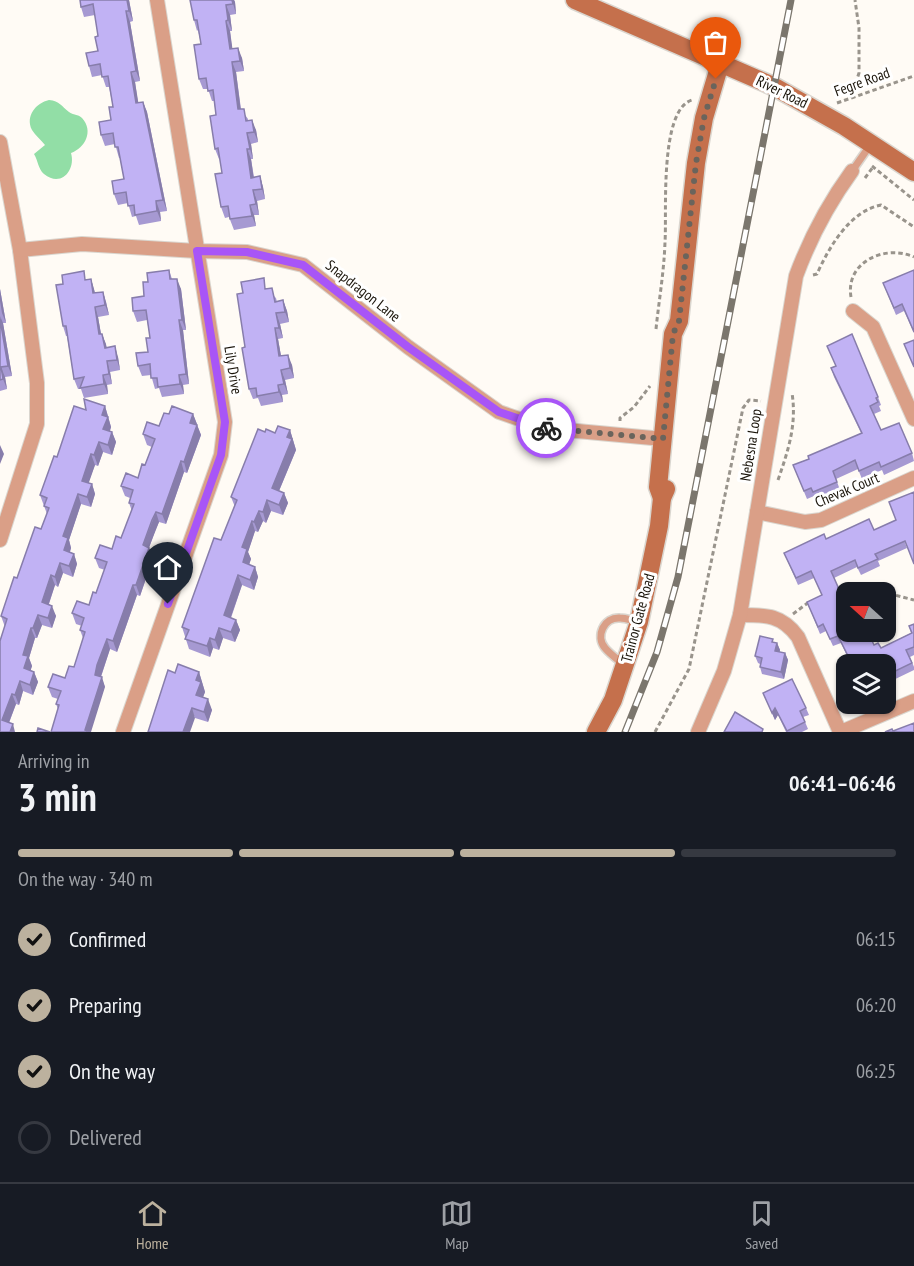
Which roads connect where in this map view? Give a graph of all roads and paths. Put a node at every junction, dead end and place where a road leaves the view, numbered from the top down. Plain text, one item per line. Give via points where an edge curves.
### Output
1 (157, 0) edge
2 (575, 0) edge
3 (855, 0) edge
4 (720, 64) junction
5 (914, 76) edge
6 (711, 93) junction
7 (851, 98) junction
8 (818, 110) junction
9 (0, 142) edge
10 (866, 150) junction
11 (873, 167) junction
12 (852, 171) joint
13 (914, 172) edge
14 (863, 180) dead end
15 (914, 200) edge
16 (914, 227) edge
17 (20, 250) junction
18 (197, 251) junction
19 (819, 257) dead end
20 (914, 257) edge
21 (813, 275) junction
22 (811, 283) dead end
23 (853, 311) joint
24 (679, 321) junction
25 (656, 330) dead end
26 (653, 381) dead end
27 (792, 391) dead end
28 (766, 402) dead end
29 (914, 419) edge
30 (619, 435) junction
31 (663, 439) junction
32 (914, 478) edge
33 (777, 483) dead end
34 (662, 498) junction
35 (757, 512) junction
36 (0, 540) edge
37 (833, 592) edge
38 (816, 598) edge
39 (914, 600) edge
40 (740, 615) junction
41 (639, 622) junction
42 (785, 622) junction
43 (625, 666) junction
44 (914, 701) edge
45 (123, 732) edge
46 (596, 732) edge
47 (655, 732) edge
48 (698, 732) edge
49 (840, 732) edge

1 - 18 street, Lily Drive
2 - 4 main road, River Road
3 - 7 path via 859,73
4 - 6 main road, Trainor Gate Road
4 - 8 main road, River Road
5 - 7 path, Fegre Road
6 - 24 main road, Trainor Gate Road via 696,163
6 - 25 path via 686,101 674,124 664,194 666,240
7 - 8 path, Fegre Road
8 - 10 main road, River Road
9 - 17 street
10 - 11 path
10 - 12 lane
10 - 13 main road, River Road
11 - 14 path
11 - 15 path
12 - 35 street, Nebesna Loop via 824,213 796,276
16 - 21 path via 881,205 867,209 837,238
17 - 18 street, Snapdragon Lane via 82,244
17 - 36 street via 37,383 38,424
18 - 30 street, Snapdragon Lane via 247,252 303,265 499,412 544,428
18 - 45 street, Lily Drive via 225,422 221,455
19 - 21 path
20 - 23 path via 882,253 861,264 850,289
21 - 22 path
23 - 29 street via 873,327
24 - 31 main road, Trainor Gate Road via 673,334
24 - 34 main road, Trainor Gate Road via 680,364
26 - 30 path via 621,418
27 - 33 path via 795,411 791,442
28 - 47 path via 754,399 743,408 689,669
30 - 31 street, Snapdragon Lane
31 - 34 main road, Trainor Gate Road via 658,487
32 - 35 street, Chevak Court via 812,522
34 - 41 main road, Trainor Gate Road
35 - 40 street, Nebesna Loop
37 - 39 path via 867,588
38 - 42 path
40 - 42 street
40 - 48 street, Nebesna Loop via 724,671
41 - 43 main road, Trainor Gate Road
41 - 43 lane via 619,618 608,621 601,630 600,640 605,649
42 - 49 street via 798,637
43 - 46 main road, Trainor Gate Road
44 - 49 street

